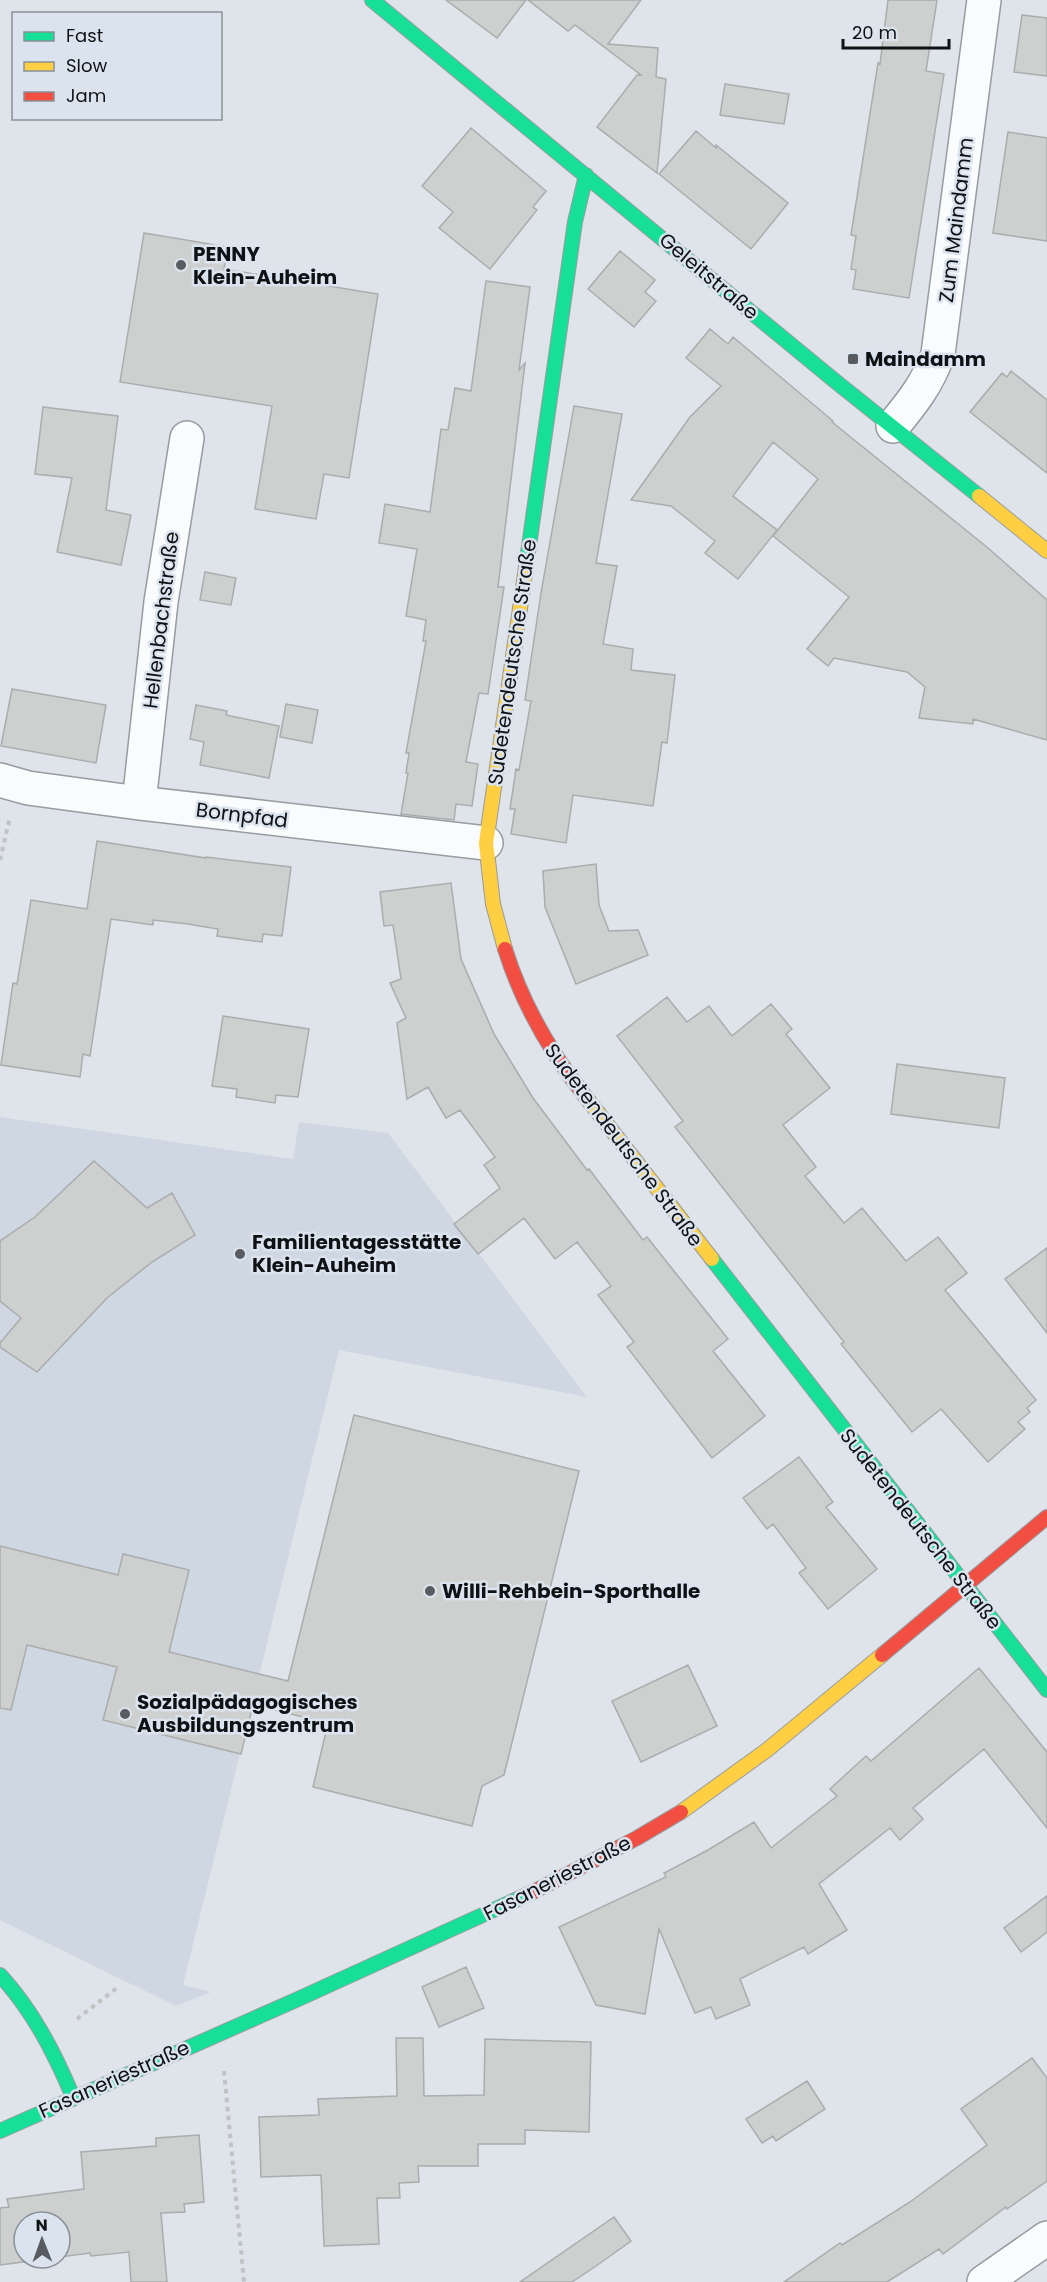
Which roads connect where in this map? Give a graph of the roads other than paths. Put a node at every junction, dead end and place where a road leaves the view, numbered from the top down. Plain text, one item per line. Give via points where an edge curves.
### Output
1 (372, 0) edge
2 (984, 0) edge
3 (586, 175) junction
4 (893, 426) junction
5 (187, 438) dead end
6 (1047, 551) edge
7 (9, 783) edge
8 (139, 803) junction
9 (486, 843) junction
10 (1047, 1517) edge
11 (965, 1587) junction
12 (1047, 1690) edge
13 (0, 1975) edge
14 (74, 2097) junction
15 (0, 2131) edge
16 (1047, 2238) edge
17 (984, 2282) edge

1 - 3 street, Geleitstraße
2 - 4 street, Zum Maindamm via 938,354 919,395
3 - 4 street, Geleitstraße
3 - 9 street, Sudetendeutsche Straße via 575,222
4 - 6 street, Geleitstraße
5 - 8 street, Hellenbachstraße via 161,602
7 - 8 street, Bornpfad
8 - 9 street, Bornpfad
9 - 11 street, Sudetendeutsche Straße via 494,915 524,1000 542,1037
10 - 11 street, Fasaneriestraße
11 - 12 street, Sudetendeutsche Straße
11 - 14 street, Fasaneriestraße via 767,1750 686,1809 637,1838 527,1895
13 - 14 street via 45,2036
14 - 15 street, Fasaneriestraße
16 - 17 street

